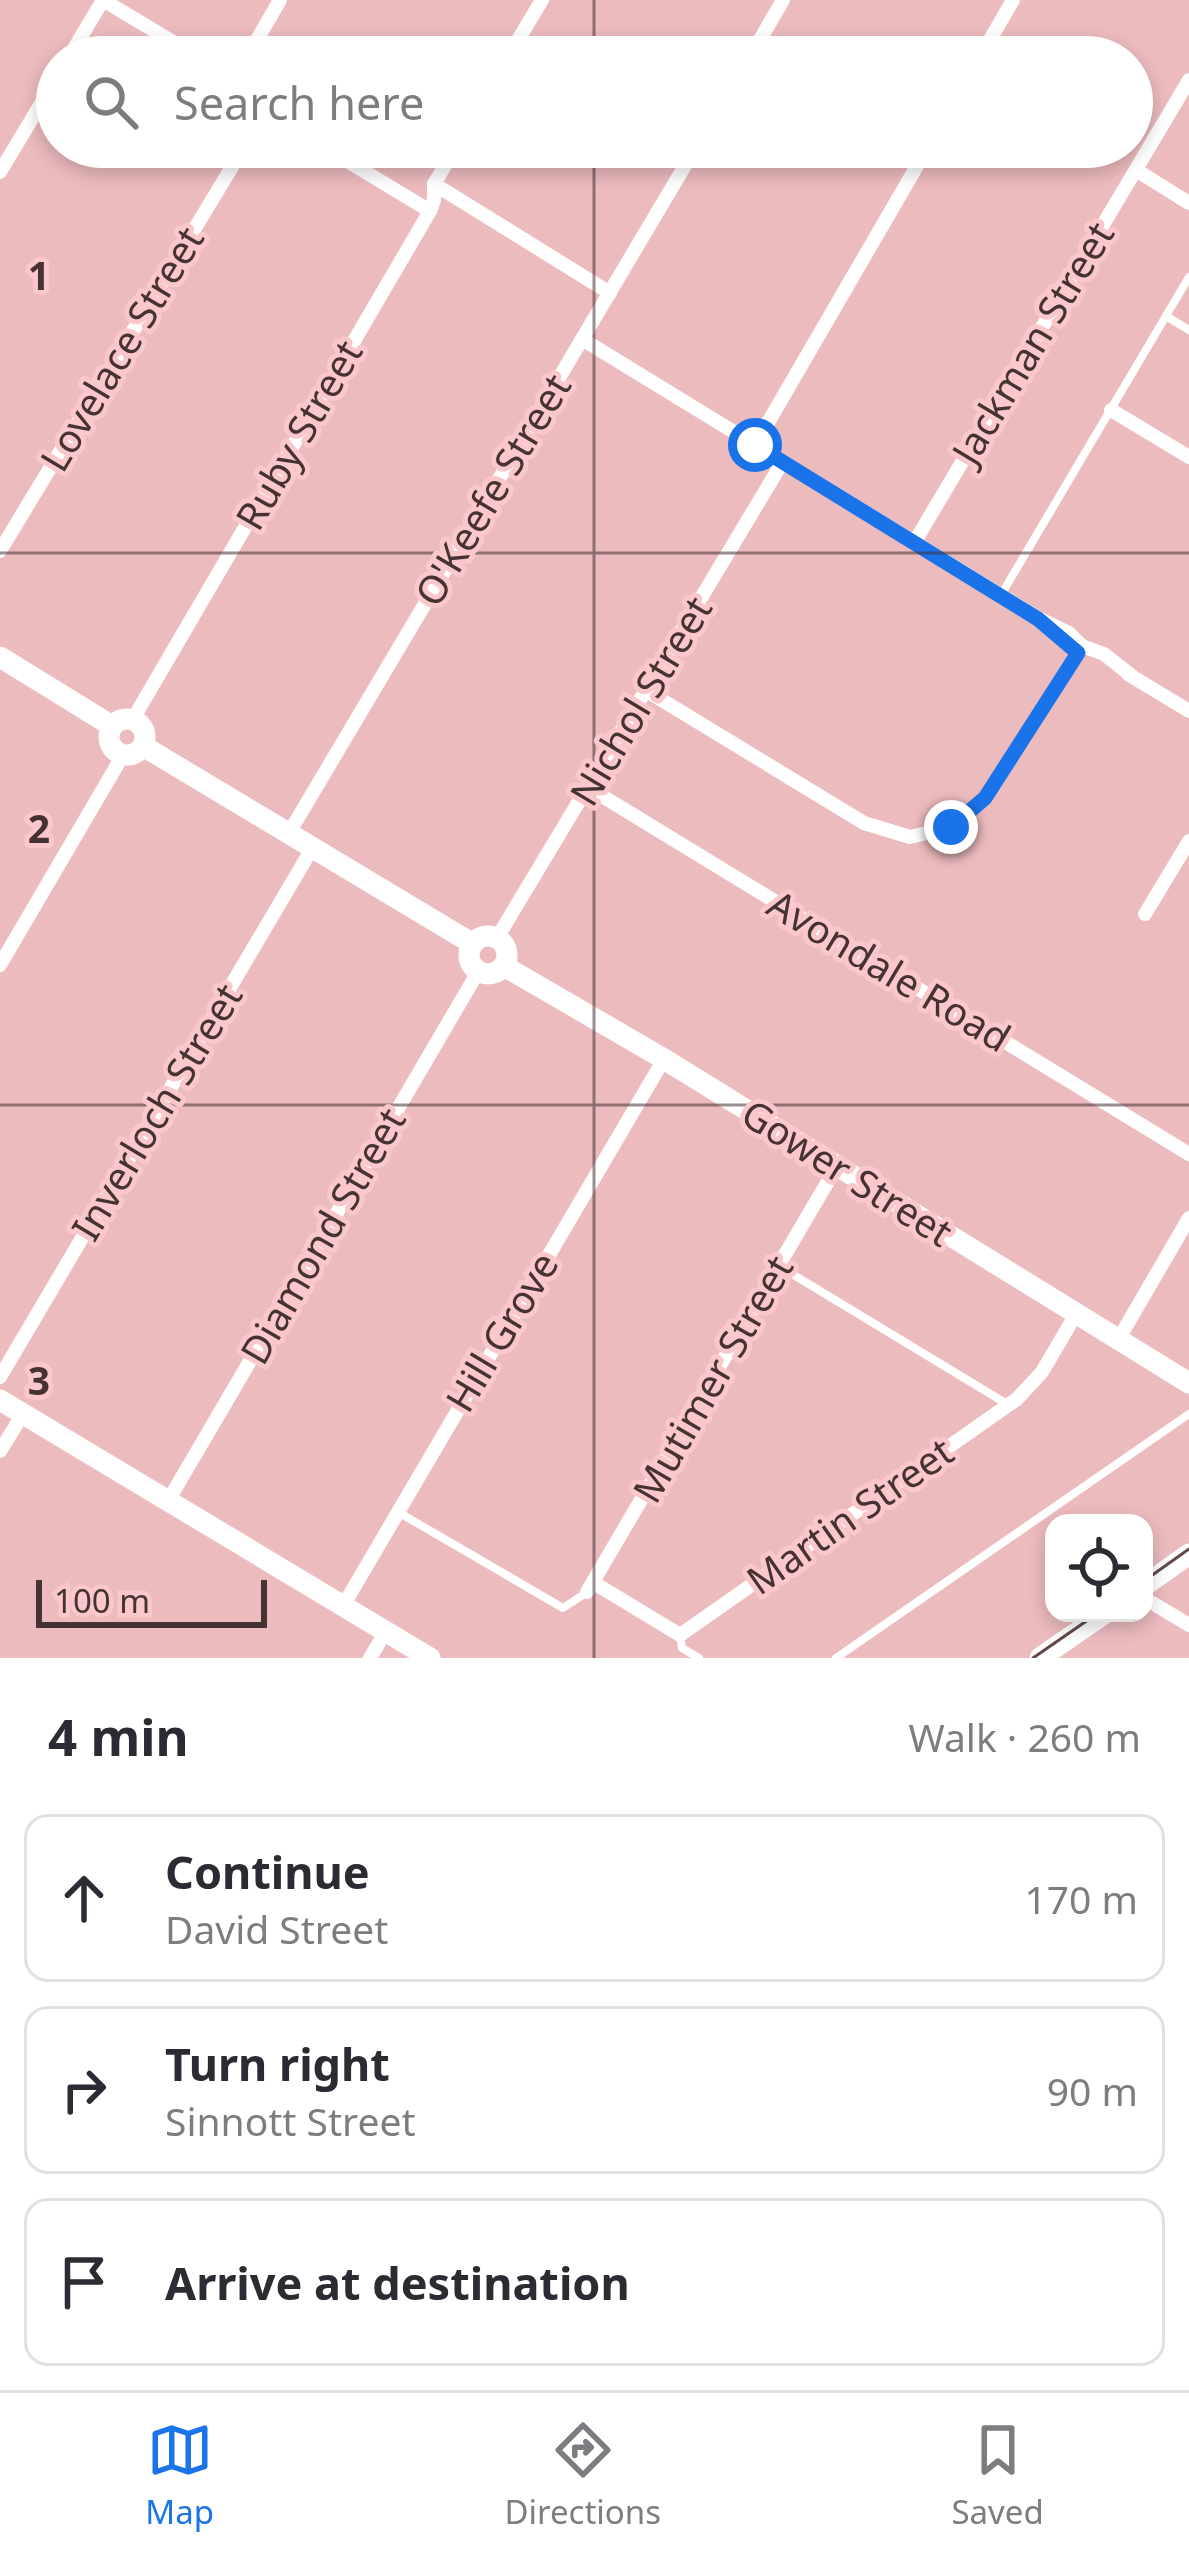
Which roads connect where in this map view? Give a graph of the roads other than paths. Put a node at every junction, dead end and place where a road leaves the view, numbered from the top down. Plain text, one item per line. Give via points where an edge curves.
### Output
1 (103, 0) edge
2 (280, 0) edge
3 (542, 0) edge
4 (783, 0) edge
5 (1013, 0) edge
6 (82, 36) edge
7 (163, 36) edge
8 (259, 36) edge
9 (521, 36) edge
10 (762, 36) edge
11 (992, 36) edge
12 (1189, 80) edge
13 (36, 111) edge
14 (1153, 141) edge
15 (231, 168) edge
16 (358, 168) edge
17 (444, 168) edge
18 (684, 168) edge
19 (916, 168) edge
20 (1136, 170) joint
21 (0, 172) edge
22 (434, 184) junction
23 (1189, 203) edge
24 (430, 212) junction
25 (1189, 278) edge
26 (610, 293) junction
27 (1166, 316) junction
28 (1189, 330) edge
29 (582, 339) junction
30 (1111, 410) junction
31 (755, 445) junction
32 (1189, 457) edge
33 (782, 463) junction
34 (914, 543) junction
35 (0, 551) edge
36 (1001, 595) junction
37 (1080, 650) junction
38 (0, 658) edge
39 (647, 691) junction
40 (1189, 711) edge
41 (122, 723) junction
42 (133, 750) junction
43 (589, 788) junction
44 (289, 833) junction
45 (1189, 841) edge
46 (313, 847) junction
47 (1144, 914) dead end
48 (497, 938) junction
49 (473, 944) junction
50 (0, 965) edge
51 (504, 966) junction
52 (478, 972) junction
53 (664, 1059) junction
54 (1189, 1154) edge
55 (837, 1166) junction
56 (1189, 1218) edge
57 (778, 1266) junction
58 (1076, 1314) junction
59 (1118, 1340) junction
60 (0, 1377) edge
61 (1189, 1383) edge
62 (0, 1400) edge
63 (1009, 1405) junction
64 (22, 1414) junction
65 (1189, 1414) edge
66 (0, 1451) edge
67 (168, 1501) junction
68 (396, 1511) junction
69 (1189, 1554) edge
70 (1153, 1580) edge
71 (591, 1587) junction
72 (1153, 1603) edge
73 (343, 1606) junction
74 (1092, 1622) edge
75 (1189, 1625) edge
76 (386, 1631) junction
77 (680, 1635) junction
78 (370, 1658) edge
79 (430, 1658) edge
80 (699, 1658) edge
81 (836, 1658) edge
82 (1040, 1658) edge

1 - 6 street
1 - 7 street
2 - 8 street
3 - 9 street
4 - 10 street
5 - 11 street
12 - 14 street, Jackman Street
13 - 21 street
15 - 35 street, Lovelace Street
16 - 24 street
17 - 22 street, Ruby Street
18 - 26 street, O'Keefe Street
19 - 31 street
20 - 23 street
20 - 34 street, Jackman Street
22 - 24 street, Ruby Street
22 - 26 street
24 - 41 street, Ruby Street
25 - 27 lane
26 - 29 street, O'Keefe Street
27 - 28 lane
27 - 30 lane
29 - 31 street
29 - 44 street, O'Keefe Street
30 - 32 street
30 - 36 lane
31 - 33 street
33 - 34 street
33 - 39 street, Nichol Street
34 - 36 street
36 - 37 street via 1069,633
37 - 39 street via 985,798 951,827 910,837 864,824
37 - 40 street via 1104,653
38 - 41 street
39 - 43 street, Nichol Street
41 - 42 street via 111,747
41 - 42 street via 143,727 146,740
42 - 44 street
42 - 50 street
43 - 48 street, Nichol Street
43 - 54 street, Avondale Road
44 - 46 street
45 - 47 street
46 - 49 street
46 - 60 street, Inverloch Street
48 - 49 street
48 - 51 street via 507,951
49 - 52 street
51 - 52 street
51 - 53 street, Gower Street
52 - 67 street, Diamond Street
53 - 55 street, Gower Street
53 - 68 street, Hill Grove
55 - 57 street, Mutimer Street
55 - 58 street, Gower Street
56 - 59 street
57 - 63 lane
57 - 71 street, Mutimer Street
58 - 59 street, Gower Street
58 - 63 street, Martin Street via 1042,1372
59 - 61 street, Gower Street
62 - 64 street
63 - 77 street, Martin Street
64 - 66 street
64 - 67 street
65 - 81 lane
67 - 73 street
68 - 71 lane via 563,1608
68 - 73 street, Hill Grove
69 - 70 street
71 - 77 street
72 - 75 street
73 - 76 street
74 - 82 street
76 - 78 street
76 - 79 street
77 - 80 lane via 682,1648

